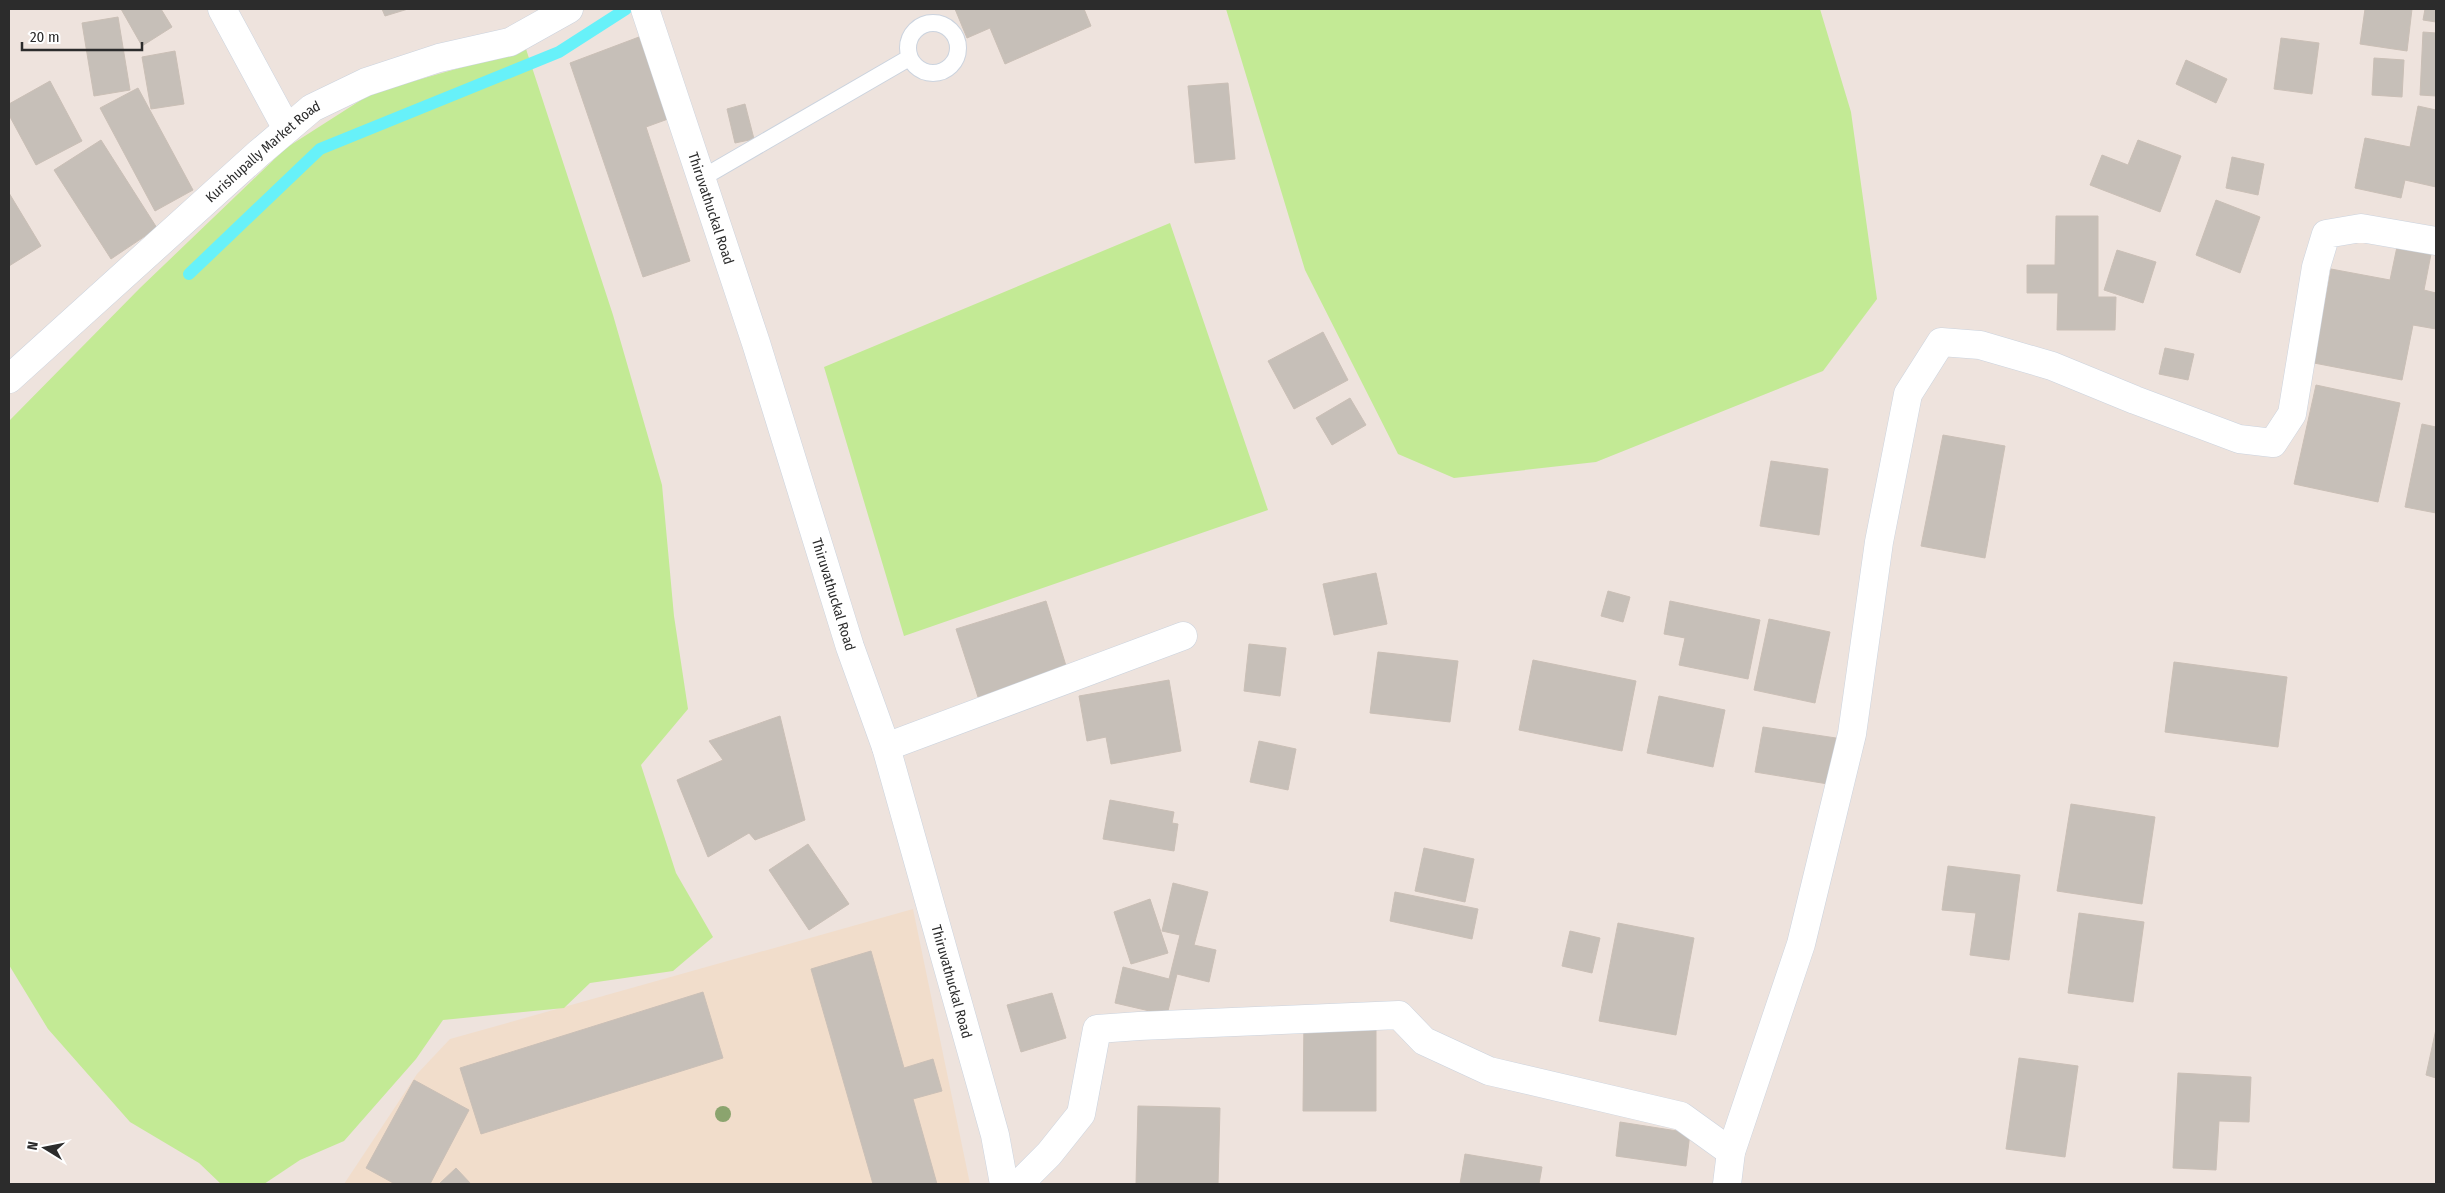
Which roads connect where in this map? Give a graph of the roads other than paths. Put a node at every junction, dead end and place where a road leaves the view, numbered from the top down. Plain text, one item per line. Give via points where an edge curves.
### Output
1 (222, 9) edge
2 (569, 9) edge
3 (645, 9) edge
4 (909, 58) dead end
5 (287, 129) junction
6 (702, 178) junction
7 (2436, 240) edge
8 (9, 379) edge
9 (1183, 636) dead end
10 (886, 747) junction
11 (1731, 1152) junction
12 (1004, 1184) edge
13 (1019, 1184) edge
14 (1727, 1184) edge

1 - 5 street
2 - 5 street, Kurishupally Market Road via 510,42 439,58 366,82 312,108
3 - 6 street, Thiruvathuckal Road
4 - 6 lane
5 - 8 street, Kurishupally Market Road
6 - 10 street, Thiruvathuckal Road via 850,647
7 - 11 street via 2361,228 2326,234 2316,267 2292,414 2273,443 2239,439 2052,366 1980,345 1941,342 1908,394 1879,542 1852,734 1801,944
9 - 10 street
10 - 12 street, Thiruvathuckal Road via 996,1135
11 - 13 street via 1681,1116 1489,1072 1424,1041 1399,1015 1139,1026 1097,1029 1081,1114 1049,1154
11 - 14 street

